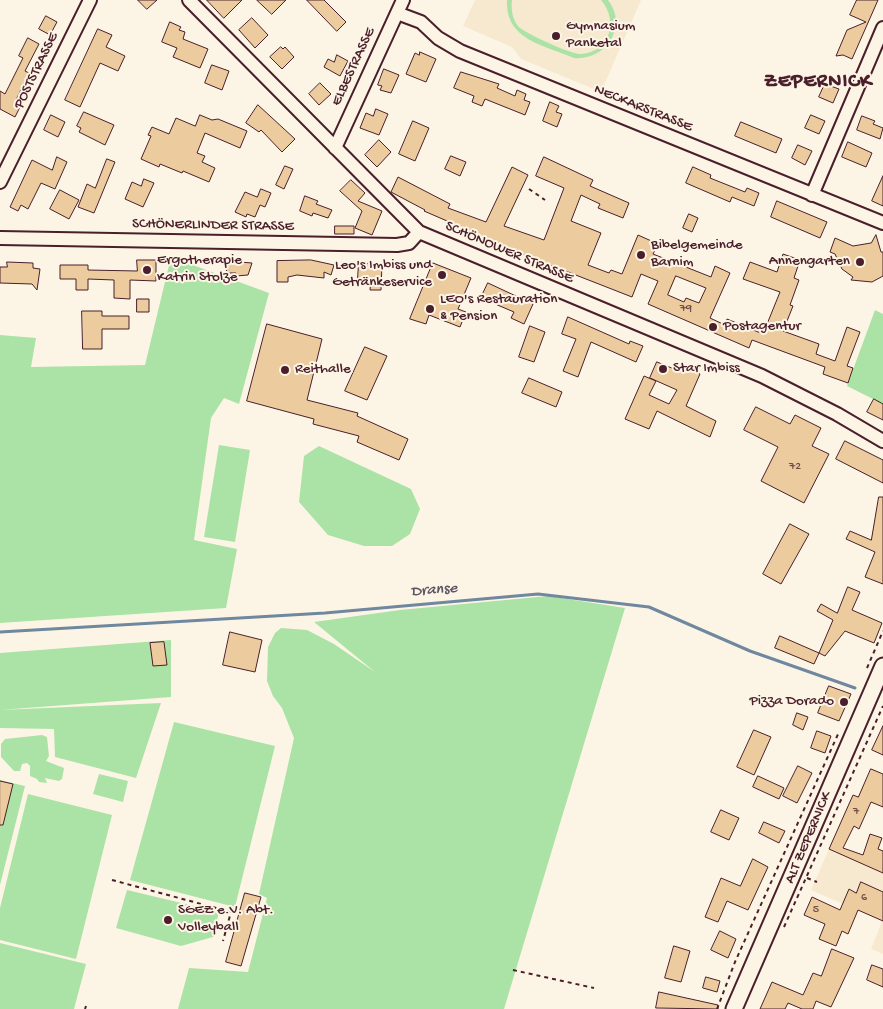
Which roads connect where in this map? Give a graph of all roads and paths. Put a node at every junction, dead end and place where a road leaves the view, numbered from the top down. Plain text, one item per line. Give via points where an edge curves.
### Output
1 (90, 0) edge
2 (190, 0) edge
3 (403, 0) edge
4 (397, 13) junction
5 (883, 28) edge
6 (335, 148) junction
7 (2, 174) edge
8 (529, 190) dead end
9 (812, 195) junction
10 (545, 200) dead end
11 (883, 223) edge
12 (419, 232) junction
13 (0, 238) edge
14 (883, 441) edge
15 (883, 631) edge
16 (883, 666) edge
17 (865, 675) dead end
18 (883, 706) edge
19 (882, 711) edge
20 (841, 728) dead end
21 (806, 878) junction
22 (112, 880) dead end
23 (817, 882) dead end
24 (783, 930) dead end
25 (223, 941) dead end
26 (513, 970) dead end
27 (594, 988) dead end
28 (717, 1009) edge
29 (734, 1009) edge

1 - 7 street, POSTSTRASSE
2 - 6 street, SCHÖNOWER STRASSE
3 - 4 street, ELBESTRASSE
4 - 6 street, ELBESTRASSE
4 - 9 street, NECKARSTRASSE via 421,22 438,38 460,51
5 - 9 street
6 - 12 street, SCHÖNOWER STRASSE
8 - 10 path
9 - 11 street, NECKARSTRASSE
12 - 13 street, SCHÖNERLINDER STRASSE via 409,243 397,246
12 - 14 street, SCHÖNOWER STRASSE via 754,372
15 - 17 path
16 - 29 main road, ALT ZEPERNICK
18 - 19 path
19 - 21 path
20 - 28 path via 734,962
21 - 23 path
21 - 24 path
22 - 25 path via 231,912
26 - 27 path

